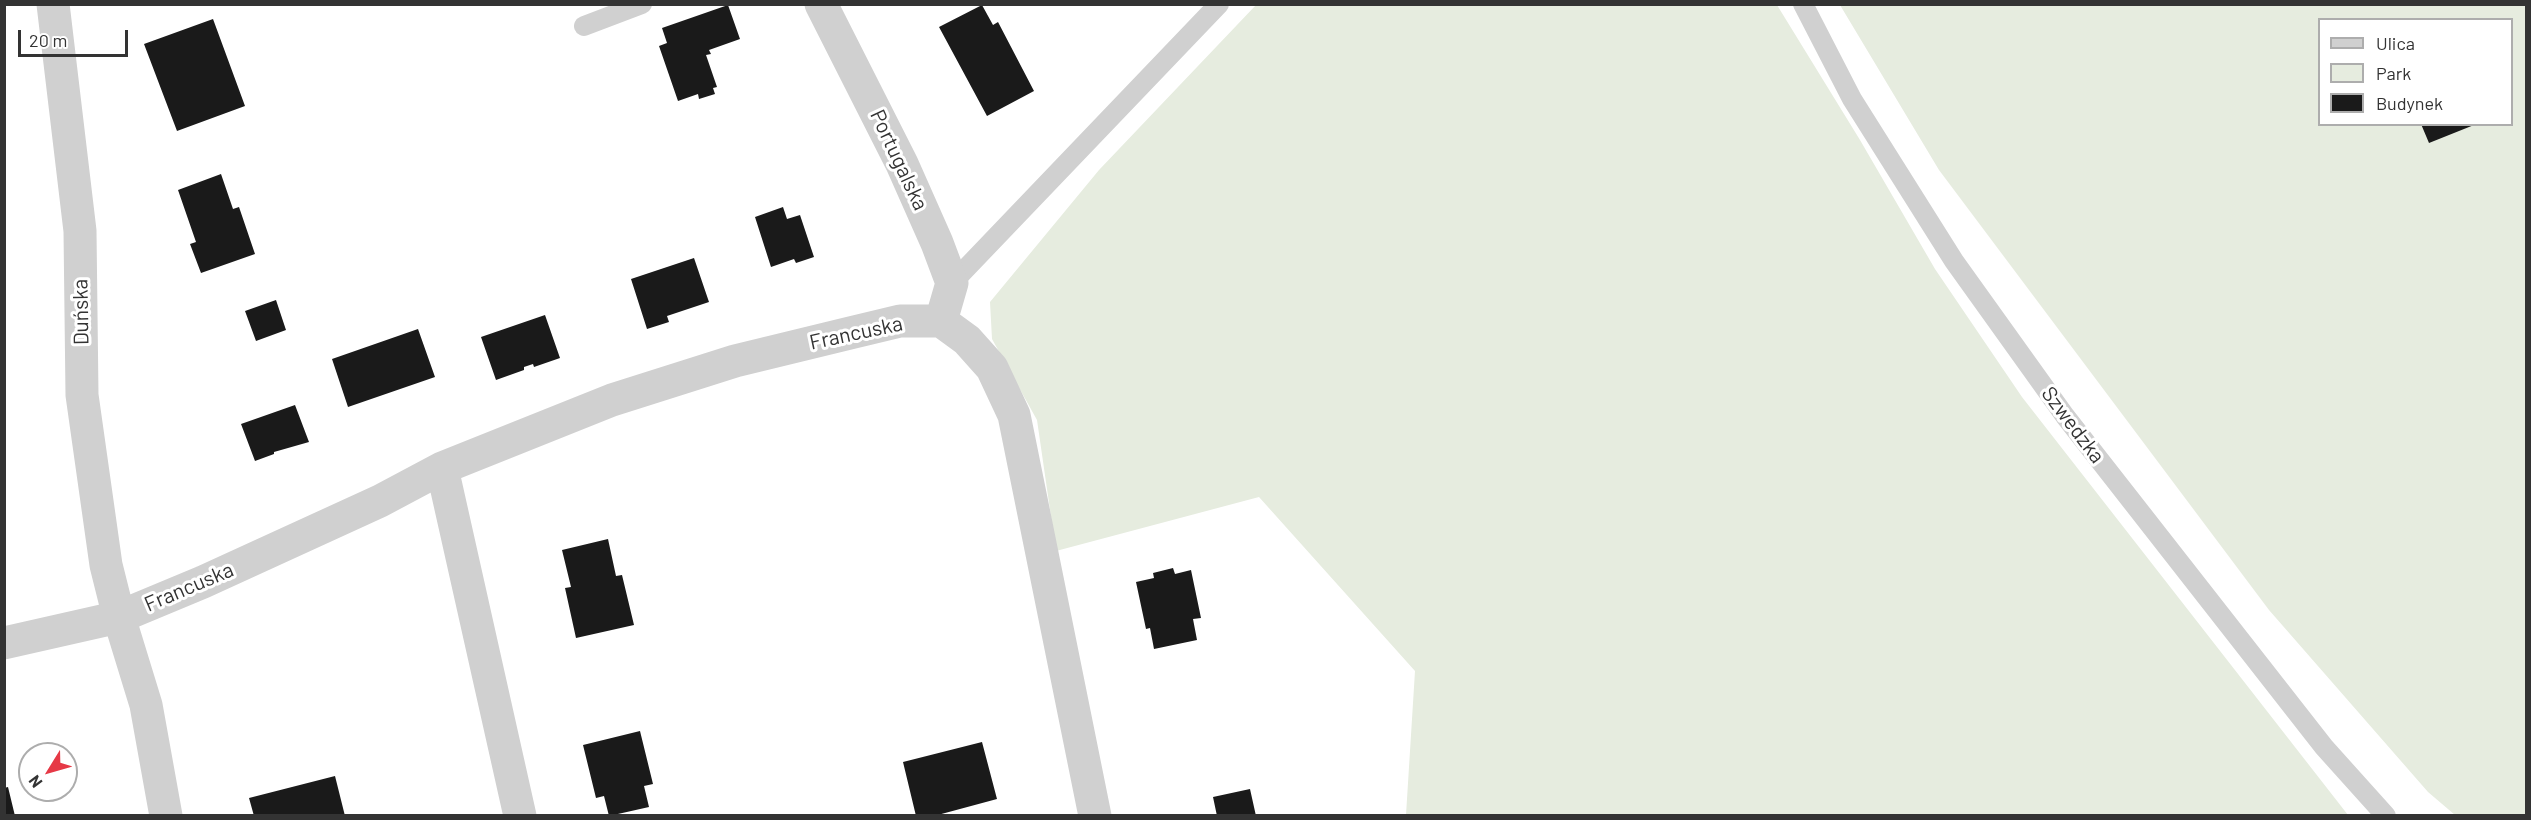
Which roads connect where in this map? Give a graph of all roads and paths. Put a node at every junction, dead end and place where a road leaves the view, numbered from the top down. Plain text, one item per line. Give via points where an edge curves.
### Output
1 (52, 4) edge
2 (642, 4) edge
3 (821, 4) edge
4 (1219, 4) edge
5 (1803, 4) edge
6 (584, 26) dead end
7 (952, 283) junction
8 (941, 321) junction
9 (442, 468) junction
10 (119, 617) junction
11 (4, 644) edge
12 (166, 816) edge
13 (520, 816) edge
14 (1095, 816) edge
15 (2386, 816) edge

1 - 10 street, Duńska via 80,231 82,395 106,565
2 - 6 lane
3 - 7 street, Portugalska via 902,164
4 - 7 lane
5 - 15 lane, Szwedzka via 1852,99 1941,241 2044,387 2324,747
7 - 8 street
8 - 9 street, Francuska via 900,321 735,361 612,400
8 - 14 street via 967,340 992,368 1014,415
9 - 10 street, Francuska via 380,501
9 - 13 street
10 - 11 street
10 - 12 street, Francuska via 146,705

